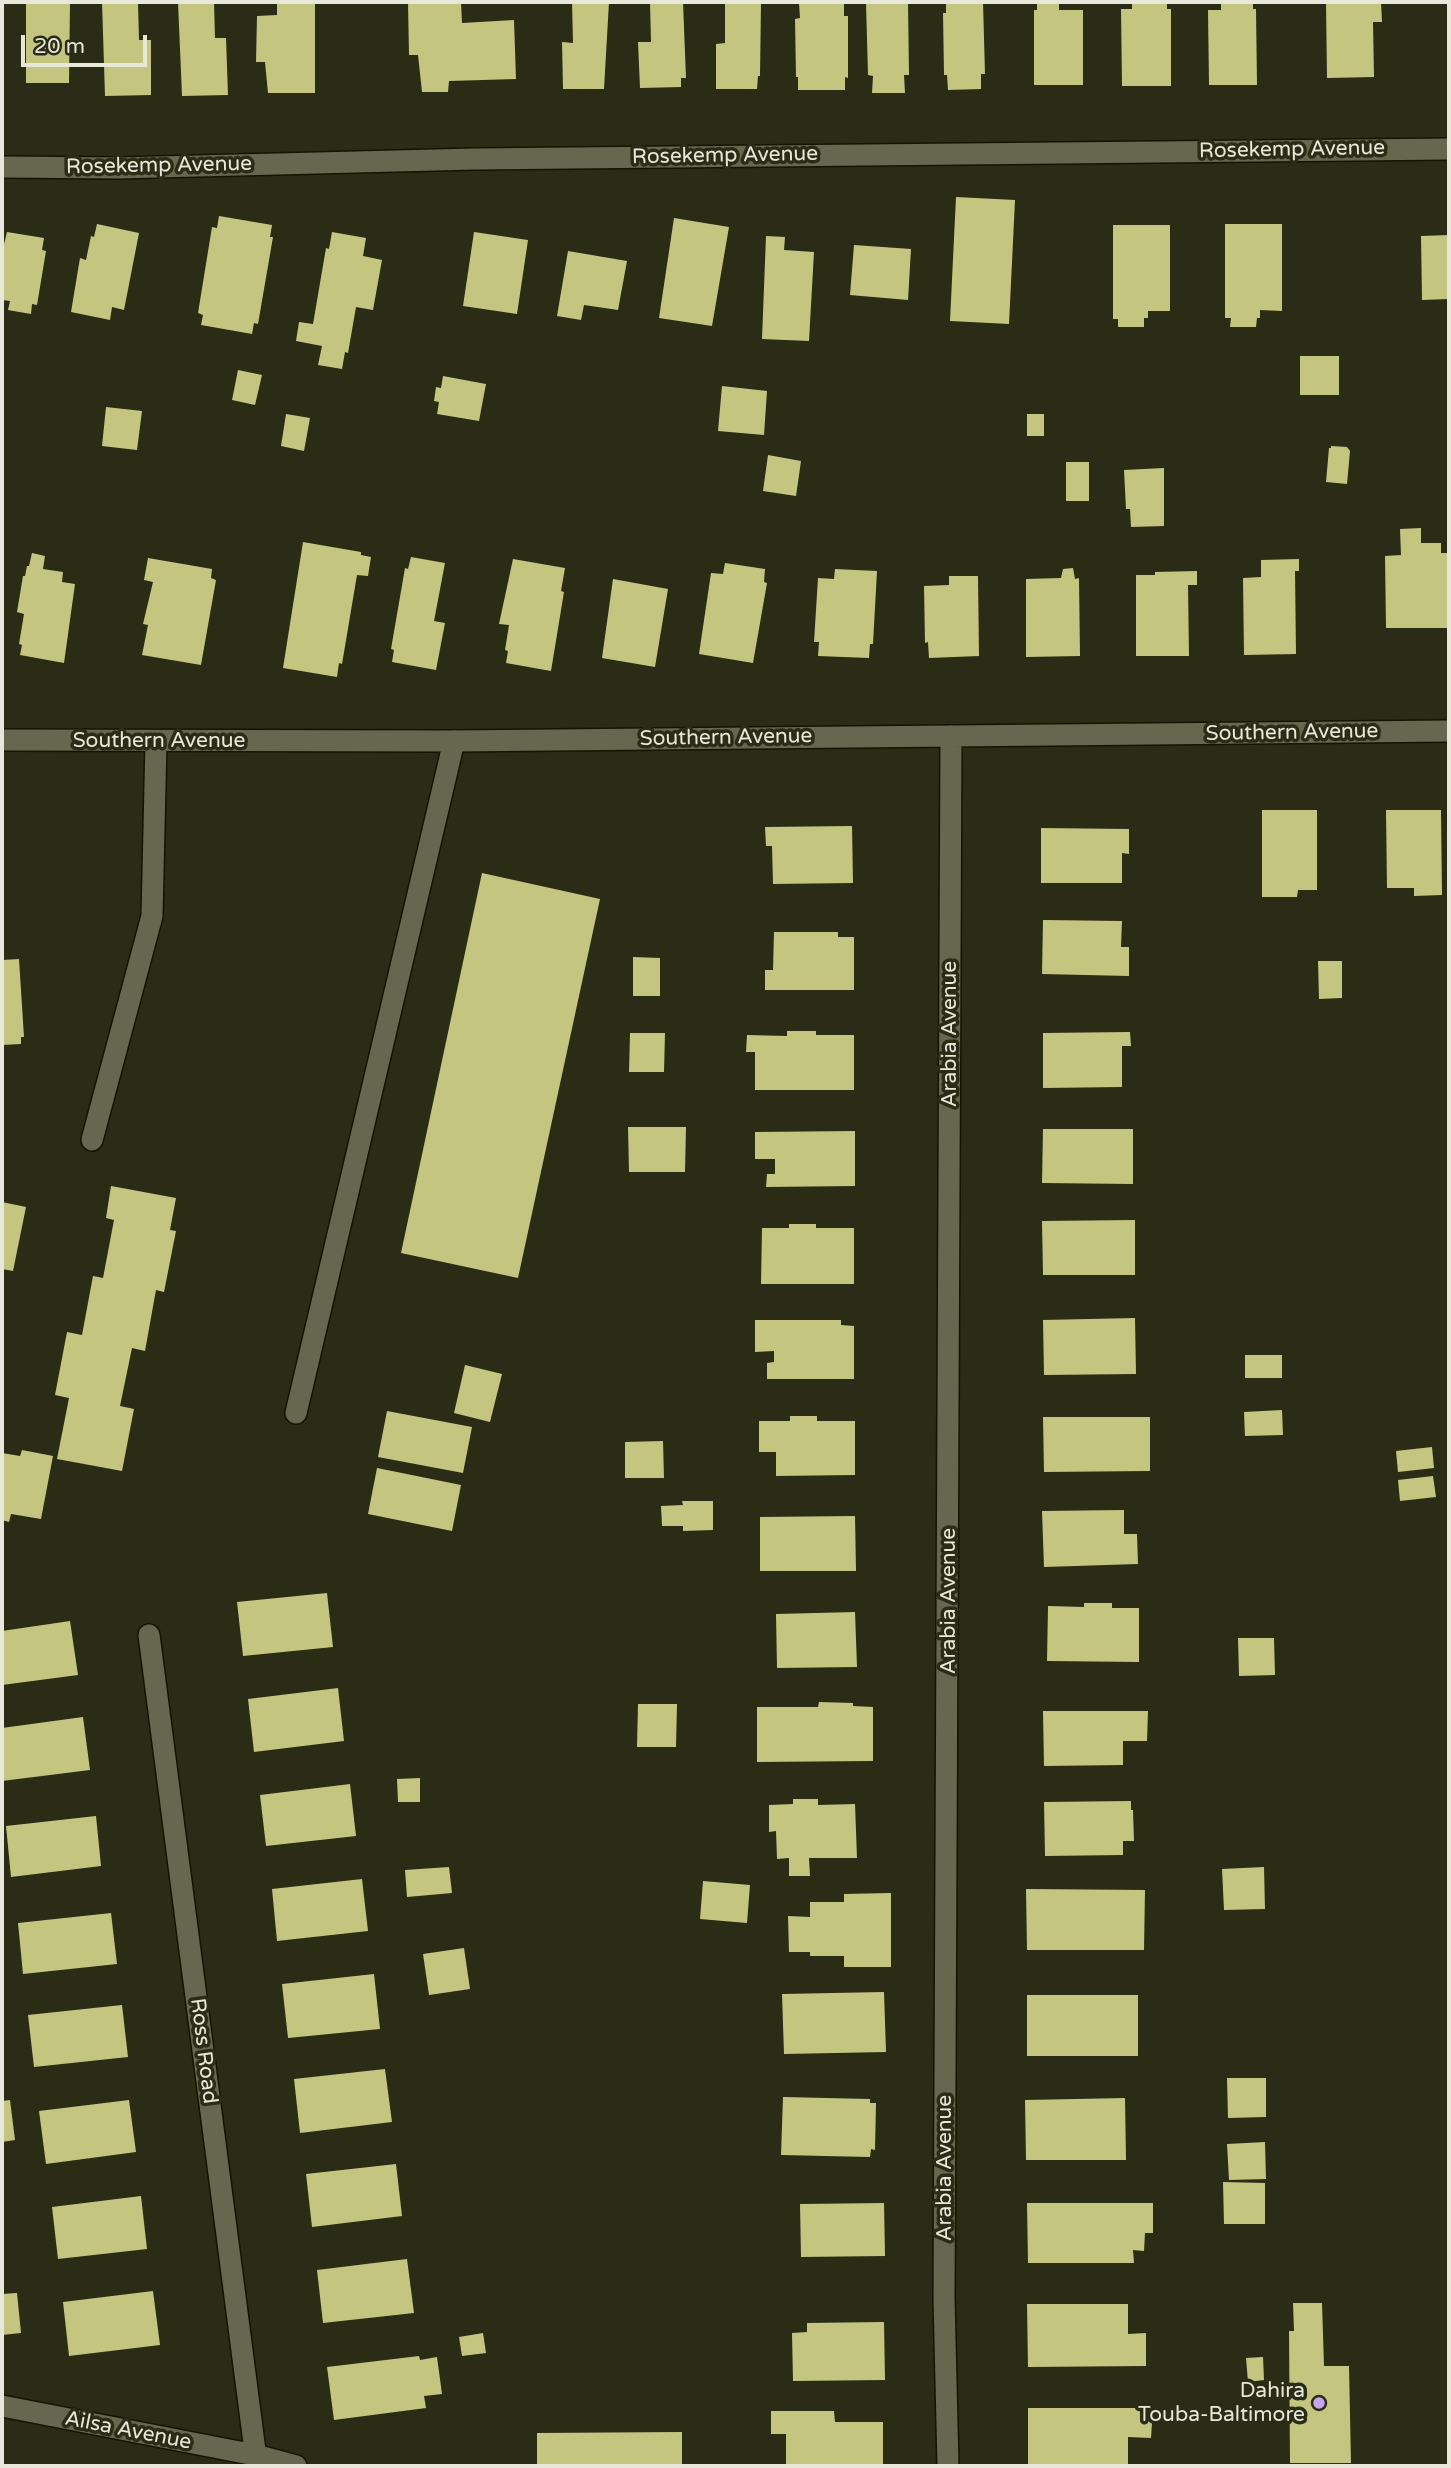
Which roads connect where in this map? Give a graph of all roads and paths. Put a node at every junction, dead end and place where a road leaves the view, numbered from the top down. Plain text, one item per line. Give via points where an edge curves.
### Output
1 (1449, 149) edge
2 (2, 167) edge
3 (1449, 732) edge
4 (951, 736) junction
5 (2, 740) edge
6 (156, 741) junction
7 (454, 741) junction
8 (92, 1140) dead end
9 (296, 1413) dead end
10 (149, 1635) dead end
11 (2, 2406) edge
12 (256, 2460) edge
13 (296, 2466) edge
14 (948, 2466) edge

1 - 2 street, Rosekemp Avenue
3 - 4 street, Southern Avenue
4 - 7 street, Southern Avenue
4 - 14 street, Arabia Avenue via 944,2298
5 - 6 street, Southern Avenue
6 - 7 street, Southern Avenue
6 - 8 street via 152,916
7 - 9 street
10 - 12 street, Ross Road
11 - 12 street, Ailsa Avenue
12 - 13 street, Ailsa Avenue

